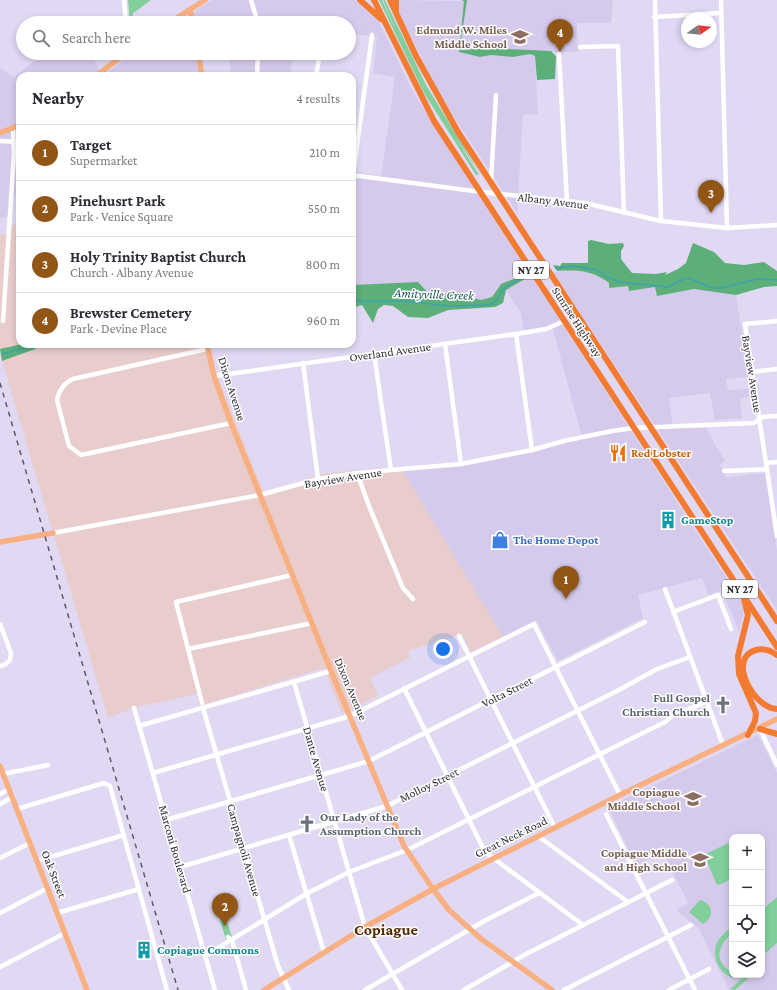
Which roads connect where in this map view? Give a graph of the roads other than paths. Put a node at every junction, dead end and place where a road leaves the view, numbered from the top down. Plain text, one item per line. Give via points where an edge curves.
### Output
1 (124, 0) edge
2 (205, 0) edge
3 (251, 0) edge
4 (360, 0) edge
5 (374, 0) edge
6 (390, 0) edge
7 (396, 0) edge
8 (655, 0) edge
9 (721, 0) edge
10 (190, 10) junction
11 (721, 13) junction
12 (396, 14) junction
13 (125, 16) edge
14 (180, 16) edge
15 (191, 16) edge
16 (256, 16) edge
17 (654, 17) junction
18 (385, 24) junction
19 (372, 35) dead end
20 (580, 47) dead end
21 (559, 54) dead end
22 (117, 60) edge
23 (199, 60) edge
24 (258, 60) edge
25 (319, 60) edge
26 (101, 72) edge
27 (201, 72) edge
28 (257, 72) edge
29 (317, 72) edge
30 (496, 95) dead end
31 (16, 127) edge
32 (13, 128) junction
33 (0, 133) edge
34 (16, 138) edge
35 (0, 141) edge
36 (16, 142) edge
37 (356, 153) edge
38 (16, 155) edge
39 (356, 175) edge
40 (491, 181) junction
41 (481, 192) junction
42 (500, 194) junction
43 (567, 201) junction
44 (624, 213) junction
45 (660, 221) junction
46 (777, 225) edge
47 (727, 228) junction
48 (3, 321) dead end
49 (564, 321) junction
50 (777, 321) edge
51 (516, 334) junction
52 (445, 344) junction
53 (199, 348) edge
54 (207, 348) edge
55 (374, 354) junction
56 (303, 363) junction
57 (777, 368) edge
58 (752, 372) junction
59 (214, 376) junction
60 (777, 416) edge
61 (759, 419) junction
62 (231, 423) junction
63 (634, 428) junction
64 (651, 428) junction
65 (532, 450) junction
66 (777, 462) edge
67 (461, 464) junction
68 (766, 464) junction
69 (766, 469) junction
70 (391, 470) junction
71 (724, 471) dead end
72 (357, 473) junction
73 (318, 479) junction
74 (260, 495) junction
75 (775, 509) edge
76 (53, 533) joint
77 (777, 536) edge
78 (0, 542) edge
79 (292, 575) junction
80 (665, 589) dead end
81 (743, 594) junction
82 (413, 600) dead end
83 (673, 612) junction
84 (777, 619) edge
85 (646, 622) dead end
86 (312, 623) junction
87 (0, 624) edge
88 (730, 629) dead end
89 (459, 636) dead end
90 (777, 647) edge
91 (188, 650) junction
92 (777, 655) edge
93 (469, 656) junction
94 (690, 656) junction
95 (0, 666) edge
96 (556, 667) junction
97 (331, 671) junction
98 (294, 682) junction
99 (404, 688) junction
100 (491, 700) junction
101 (707, 702) junction
102 (203, 705) junction
103 (134, 708) dead end
104 (777, 709) edge
105 (578, 710) junction
106 (350, 716) junction
107 (777, 719) edge
108 (139, 726) junction
109 (308, 728) junction
110 (760, 729) junction
111 (426, 732) junction
112 (777, 734) edge
113 (748, 735) junction
114 (513, 744) junction
115 (723, 745) junction
116 (217, 754) junction
117 (599, 755) junction
118 (369, 761) junction
119 (48, 765) dead end
120 (777, 765) edge
121 (0, 766) edge
122 (153, 773) junction
123 (3, 774) junction
124 (321, 775) junction
125 (448, 776) junction
126 (534, 787) junction
127 (9, 789) junction
128 (0, 794) edge
129 (620, 796) junction
130 (13, 797) junction
131 (231, 801) junction
132 (0, 804) edge
133 (387, 806) junction
134 (17, 808) junction
135 (606, 814) dead end
136 (469, 819) junction
137 (166, 820) junction
138 (335, 822) junction
139 (555, 828) junction
140 (124, 835) junction
141 (289, 835) junction
142 (538, 836) junction
143 (30, 843) junction
144 (244, 848) junction
145 (407, 850) junction
146 (0, 858) edge
147 (493, 858) junction
148 (37, 861) junction
149 (180, 867) junction
150 (349, 872) junction
151 (672, 880) dead end
152 (48, 888) junction
153 (139, 889) junction
154 (433, 889) junction
155 (539, 893) junction
156 (646, 893) junction
157 (306, 894) junction
158 (628, 902) junction
159 (0, 912) edge
160 (58, 913) junction
161 (264, 920) junction
162 (583, 925) junction
163 (691, 925) dead end
164 (365, 927) junction
165 (470, 929) junction
166 (65, 933) junction
167 (230, 938) junction
168 (668, 938) junction
169 (324, 952) junction
170 (205, 956) junction
171 (512, 962) junction
172 (0, 967) edge
173 (709, 969) dead end
174 (393, 974) junction
175 (282, 978) junction
176 (690, 980) junction
177 (87, 990) edge
178 (167, 990) edge
179 (215, 990) edge
180 (246, 990) edge
181 (264, 990) edge
182 (289, 990) edge
183 (365, 990) edge
184 (402, 990) edge
185 (464, 990) edge
186 (552, 990) edge
187 (564, 990) edge
188 (669, 990) edge
189 (695, 990) edge

1 - 13 street
2 - 10 main road
3 - 16 street
4 - 18 highway
5 - 18 highway, Sunrise Highway / NY 27
6 - 12 highway, Sunrise Highway / NY 27
7 - 12 highway
8 - 17 street
9 - 11 street
10 - 14 main road
10 - 15 main road
11 - 17 street
11 - 47 street
12 - 40 highway, Sunrise Highway / NY 27 via 446,112
17 - 45 street
18 - 41 highway, Sunrise Highway / NY 27 via 434,120
19 - 37 street
20 - 44 street via 618,46
21 - 43 street
22 - 26 main road
23 - 27 main road
24 - 28 street
25 - 29 street
30 - 40 street
31 - 32 main road
32 - 33 main road
32 - 34 street
35 - 36 street
38 - 48 street
39 - 41 street, Albany Avenue
40 - 42 highway, Sunrise Highway / NY 27
41 - 42 street, Albany Avenue
41 - 49 highway, Sunrise Highway / NY 27
42 - 43 street, Albany Avenue
42 - 64 highway, Sunrise Highway / NY 27
43 - 44 street, Albany Avenue
44 - 45 street, Albany Avenue
45 - 47 street, Albany Avenue
46 - 47 street, Albany Avenue
49 - 51 street, Overland Avenue via 546,329
49 - 63 highway, Sunrise Highway / NY 27
50 - 58 street, Bayview Avenue via 745,324
51 - 52 street, Overland Avenue
51 - 65 street
52 - 55 street, Overland Avenue
52 - 67 street
53 - 62 street via 73,379 58,393 57,400 69,446 81,455
54 - 59 main road, Dixon Avenue
55 - 56 street, Overland Avenue
55 - 70 street
56 - 59 street, Overland Avenue
56 - 73 street
57 - 58 street
58 - 61 street, Bayview Avenue
59 - 62 main road, Dixon Avenue
60 - 61 street
61 - 64 street, Bayview Avenue via 754,423
61 - 68 street
62 - 74 main road, Dixon Avenue
63 - 64 street, Bayview Avenue
63 - 65 street, Bayview Avenue via 568,440
63 - 81 highway, Sunrise Highway / NY 27
64 - 84 highway, Sunrise Highway / NY 27
65 - 67 street, Bayview Avenue
66 - 68 street
67 - 70 street, Bayview Avenue
68 - 69 street
69 - 71 street
69 - 75 street
70 - 72 street, Bayview Avenue
72 - 73 street, Bayview Avenue
72 - 82 street via 402,588
73 - 74 street, Bayview Avenue
74 - 76 street, Bayview Avenue
74 - 79 main road, Dixon Avenue
75 - 77 street
76 - 78 main road
79 - 86 main road, Dixon Avenue
79 - 91 street, Campagnoli Avenue via 176,602
80 - 83 street
81 - 90 highway, Sunrise Highway / NY 27
81 - 113 highway via 748,614 738,656 739,674 756,713
83 - 88 street via 718,595
83 - 94 street
85 - 96 street, Volta Street
86 - 91 street
86 - 97 main road, Dixon Avenue
87 - 95 street via 11,653 10,660
89 - 93 street
91 - 102 street, Campagnoli Avenue
92 - 104 highway via 762,649 754,651 747,656 743,664 746,682 752,692 772,709
93 - 96 street via 534,624
93 - 99 street
93 - 100 street
94 - 101 street
94 - 105 street, Molloy Street via 657,669
96 - 100 street, Volta Street
96 - 105 street
97 - 98 street
97 - 106 main road, Dixon Avenue
98 - 102 street
98 - 109 street, Dante Avenue
99 - 106 street
99 - 111 street
100 - 111 street, Volta Street
100 - 114 street
101 - 115 street
101 - 117 street via 673,715 665,722
102 - 108 street
102 - 116 street, Campagnoli Avenue
103 - 108 street, Marconi Boulevard
105 - 114 street, Molloy Street
105 - 117 street
106 - 109 street
106 - 118 main road, Dixon Avenue
107 - 110 main road, Great Neck Road
108 - 122 street, Marconi Boulevard
109 - 116 street
109 - 124 street, Dante Avenue
110 - 112 highway
110 - 113 main road, Great Neck Road
110 - 120 street
111 - 118 street, Volta Street
111 - 125 street
113 - 115 main road, Great Neck Road
114 - 125 street, Molloy Street
114 - 126 street
115 - 129 main road, Great Neck Road
116 - 122 street
116 - 131 street, Campagnoli Avenue
117 - 126 street
117 - 129 street
118 - 124 street, Volta Street
118 - 133 main road, Dixon Avenue
119 - 123 street
121 - 123 main road, Oak Street
122 - 137 street, Marconi Boulevard
123 - 127 main road, Oak Street
124 - 131 street, Volta Street
124 - 138 street, Dante Avenue
125 - 133 street, Molloy Street
125 - 136 street
126 - 136 street
126 - 139 street
127 - 128 street
127 - 130 main road, Oak Street
129 - 139 main road, Great Neck Road
130 - 132 street
130 - 134 main road, Oak Street
131 - 137 street, Volta Street
131 - 144 street, Campagnoli Avenue
133 - 138 street, Molloy Street
133 - 145 main road, Dixon Avenue
134 - 140 street via 107,783
134 - 143 main road, Oak Street
135 - 156 street
136 - 145 street
136 - 147 street via 485,852
137 - 149 street, Marconi Boulevard
138 - 141 street, Molloy Street
138 - 150 street, Dante Avenue
139 - 142 main road, Great Neck Road
140 - 148 street
140 - 153 street
141 - 144 street, Molloy Street
141 - 157 street
142 - 147 main road, Great Neck Road
142 - 158 street
143 - 146 street
143 - 148 main road, Oak Street
144 - 149 street, Molloy Street
144 - 161 street, Campagnoli Avenue
145 - 150 street
145 - 154 main road, Dixon Avenue
147 - 154 main road, Great Neck Road
147 - 155 street
148 - 152 main road, Oak Street
149 - 170 street, Marconi Boulevard
150 - 157 street
150 - 164 street, Dante Avenue
151 - 156 street
152 - 159 street
152 - 160 main road, Oak Street
153 - 160 street
153 - 178 street
154 - 164 main road, Great Neck Road
154 - 165 main road, Dixon Avenue via 449,910
155 - 162 street
155 - 165 street
156 - 158 street
156 - 168 street
157 - 161 street
157 - 169 street
158 - 162 street
160 - 166 main road, Oak Street
161 - 167 street
161 - 175 street, Campagnoli Avenue
162 - 171 street
163 - 168 street
164 - 169 main road, Great Neck Road
164 - 174 street, Dante Avenue
165 - 171 main road, Dixon Avenue
165 - 174 street
166 - 172 street
166 - 177 main road, Oak Street
167 - 170 street
167 - 180 street
168 - 176 street
168 - 187 street
169 - 175 main road, Great Neck Road
170 - 179 street, Marconi Boulevard
171 - 185 street
171 - 186 main road, Dixon Avenue
173 - 176 street
174 - 183 street
174 - 184 street, Dante Avenue
175 - 181 main road, Great Neck Road
175 - 182 street, Campagnoli Avenue
176 - 188 street
176 - 189 street

